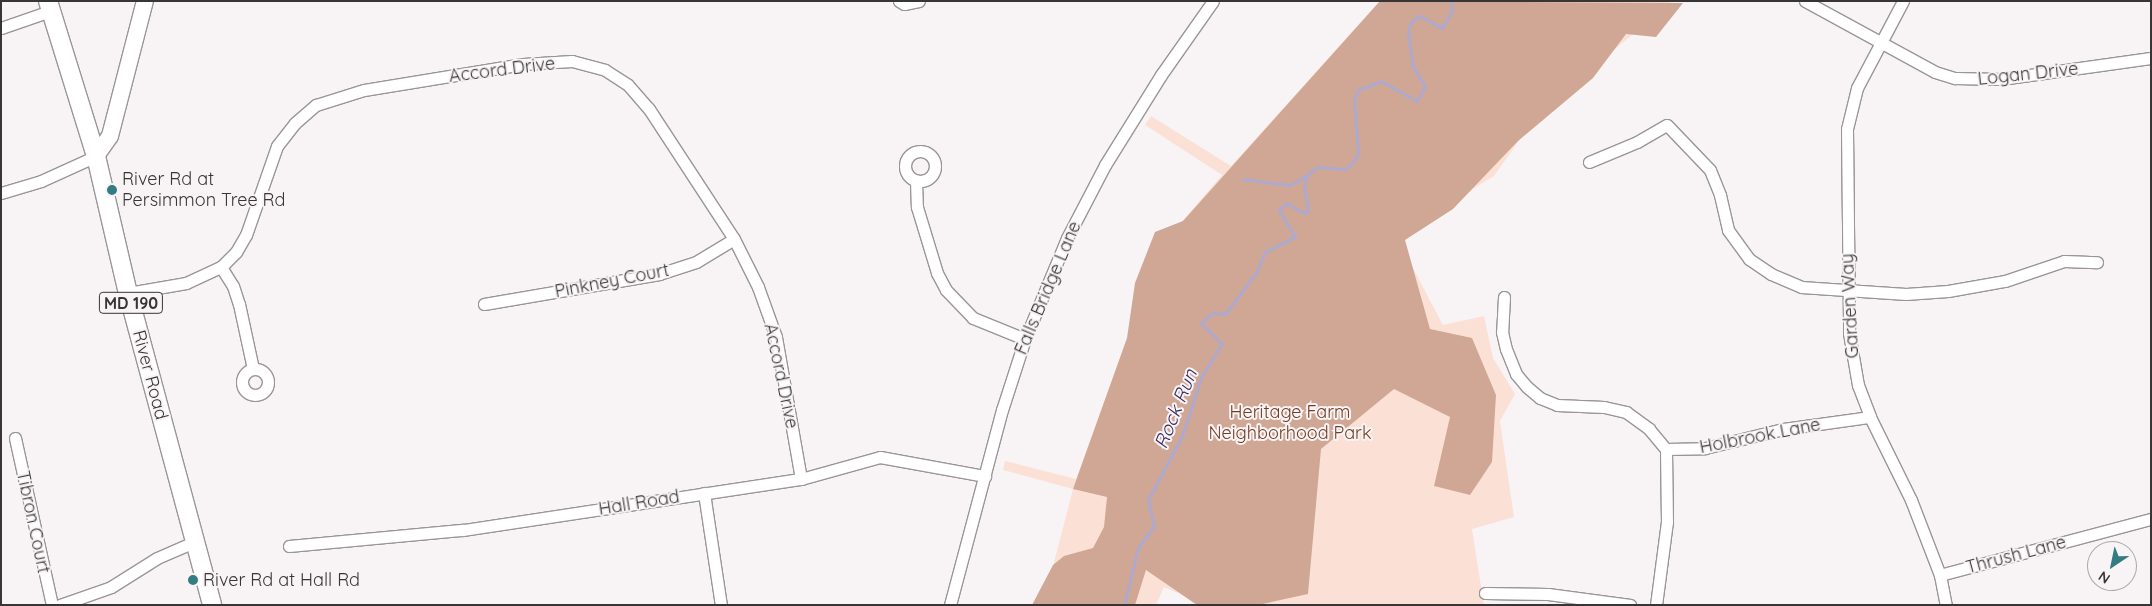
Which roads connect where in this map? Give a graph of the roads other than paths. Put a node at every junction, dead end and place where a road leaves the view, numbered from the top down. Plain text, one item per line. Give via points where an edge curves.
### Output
1 (145, 1) edge
2 (899, 1) edge
3 (919, 1) edge
4 (1213, 1) edge
5 (1804, 1) edge
6 (1902, 1) edge
7 (49, 6) edge
8 (1, 28) edge
9 (1880, 44) junction
10 (2151, 58) edge
11 (96, 156) junction
12 (1589, 162) dead end
13 (916, 181) dead end
14 (1, 193) edge
15 (734, 239) junction
16 (2097, 262) dead end
17 (221, 267) junction
18 (1849, 291) junction
19 (128, 293) junction
20 (1504, 297) dead end
21 (484, 304) dead end
22 (1025, 339) junction
23 (253, 369) dead end
24 (1870, 417) junction
25 (15, 438) dead end
26 (1666, 449) junction
27 (984, 476) junction
28 (801, 479) junction
29 (704, 494) junction
30 (2151, 519) edge
31 (194, 542) junction
32 (289, 546) dead end
33 (1940, 575) junction
34 (1484, 593) dead end
35 (52, 605) edge
36 (60, 605) edge
37 (212, 605) edge
38 (721, 605) edge
39 (950, 605) edge
40 (1630, 605) edge
41 (1656, 605) edge
42 (1946, 605) edge

1 - 11 main road via 110,136
2 - 3 street via 904,4
4 - 22 street, Falls Bridge Lane via 1161,75 1105,165 1067,238
5 - 9 street, Logan Drive
6 - 9 street, Garden Way
7 - 8 street
7 - 11 main road, River Road / MD 190
9 - 10 street, Logan Drive via 1935,72 1973,80
9 - 18 street, Garden Way via 1857,88 1847,129
11 - 14 street via 41,181
11 - 19 main road, River Road / MD 190
12 - 18 street via 1637,142 1667,125 1710,170 1728,230 1749,259 1771,274 1801,287
13 - 22 street via 917,207 936,273 946,290 973,318
15 - 17 street, Accord Drive via 650,109 628,85 605,70 572,61 364,90 316,105 276,146 246,235 236,252
15 - 21 street, Pinkney Court via 696,262 659,274
15 - 28 street, Accord Drive via 758,287 776,337
16 - 18 street via 2064,261 2005,281 1948,291 1906,294
17 - 19 street, Accord Drive via 186,283
17 - 23 street via 239,304
18 - 24 street, Garden Way via 1852,360
19 - 31 main road, River Road / MD 190
20 - 26 street via 1502,332 1506,349 1516,374 1527,387 1540,398 1557,405 1604,407 1626,412 1649,429
22 - 27 street, Falls Bridge Lane
24 - 26 street, Holbrook Lane via 1783,429 1705,448
24 - 33 street, Garden Way via 1911,500
25 - 35 street, Tibron Court
26 - 41 street via 1667,522
27 - 28 street, Hall Road via 880,457
27 - 39 street, Falls Bridge Lane
28 - 29 street, Hall Road
29 - 32 street, Hall Road via 463,530
29 - 38 street
30 - 33 street, Thrush Lane
31 - 36 street via 156,558 111,587
31 - 37 main road, River Road / MD 190
33 - 42 street, Garden Way
34 - 40 street via 1548,594

